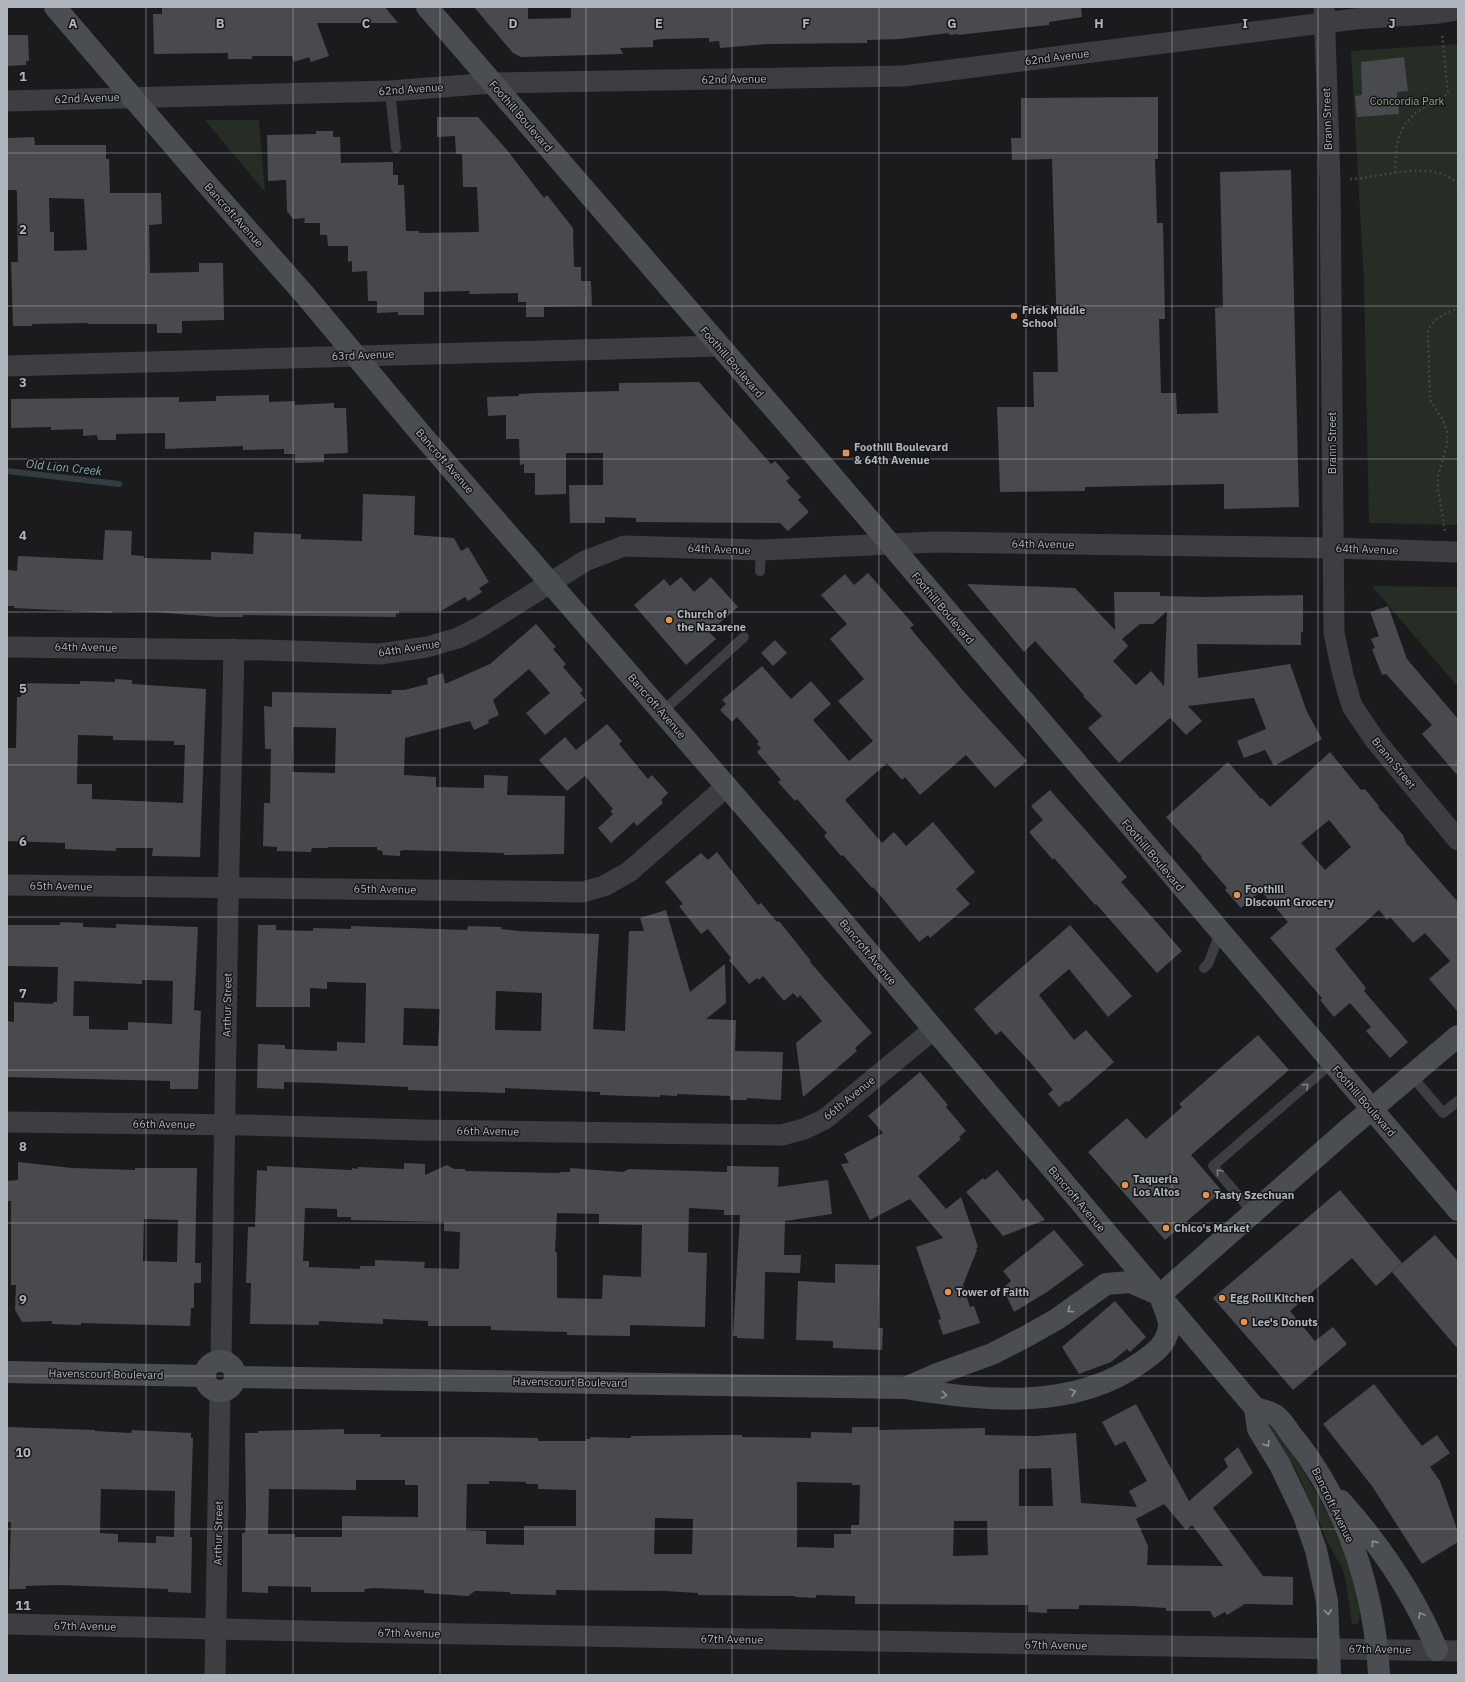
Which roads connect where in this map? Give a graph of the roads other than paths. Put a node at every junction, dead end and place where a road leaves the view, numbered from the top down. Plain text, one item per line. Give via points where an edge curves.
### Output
1 (55, 7) edge
2 (427, 7) edge
3 (1448, 12) edge
4 (1324, 16) edge
5 (493, 83) junction
6 (390, 91) junction
7 (132, 96) junction
8 (7, 101) edge
9 (396, 148) dead end
10 (718, 346) junction
11 (355, 355) junction
12 (7, 366) edge
13 (890, 544) junction
14 (1332, 548) junction
15 (761, 550) junction
16 (1454, 552) edge
17 (760, 571) dead end
18 (550, 583) junction
19 (744, 637) dead end
20 (7, 647) edge
21 (234, 649) junction
22 (662, 712) junction
23 (727, 786) junction
24 (1458, 840) edge
25 (7, 885) edge
26 (228, 887) junction
27 (1220, 933) junction
28 (1204, 968) dead end
29 (934, 1029) junction
30 (1458, 1036) edge
31 (1332, 1063) junction
32 (1412, 1076) junction
33 (1458, 1101) edge
34 (1371, 1110) junction
35 (7, 1122) edge
36 (225, 1124) junction
37 (1458, 1210) edge
38 (1253, 1212) junction
39 (1160, 1295) junction
40 (220, 1360) joint
41 (7, 1372) edge
42 (220, 1381) junction
43 (905, 1388) junction
44 (1254, 1408) junction
45 (1325, 1483) junction
46 (7, 1624) edge
47 (216, 1628) junction
48 (1330, 1648) junction
49 (1376, 1649) junction
50 (1448, 1651) edge
51 (215, 1675) edge
52 (1330, 1675) edge
53 (1379, 1675) edge

1 - 7 street, Bancroft Avenue
2 - 5 street, Foothill Boulevard
3 - 4 street, 62nd Avenue via 1355,19
4 - 5 street, 62nd Avenue via 903,76
4 - 14 street, Brann Street via 1330,180
5 - 6 street, 62nd Avenue
5 - 10 street, Foothill Boulevard
6 - 7 street, 62nd Avenue
6 - 9 lane
7 - 8 street, 62nd Avenue
7 - 11 street, Bancroft Avenue
10 - 11 street, 63rd Avenue
10 - 13 street, Foothill Boulevard
11 - 12 street, 63rd Avenue
11 - 18 street, Bancroft Avenue
13 - 14 street, 64th Avenue via 935,542
13 - 15 street, 64th Avenue
13 - 27 street, Foothill Boulevard
14 - 16 street, 64th Avenue
14 - 24 street, Brann Street via 1334,633 1352,706 1375,740
15 - 17 lane
15 - 18 street, 64th Avenue via 624,546 585,561
18 - 21 street, 64th Avenue via 480,627 458,638 427,647 380,654
18 - 22 street, Bancroft Avenue
19 - 22 lane
20 - 21 street, 64th Avenue
21 - 26 street, Arthur Street
22 - 23 street, Bancroft Avenue
23 - 26 street, 65th Avenue via 629,872 604,886 583,892
23 - 29 street, Bancroft Avenue
25 - 26 street, 65th Avenue
26 - 36 street, Arthur Street
27 - 28 lane
27 - 31 street, Foothill Boulevard
29 - 36 street, 66th Avenue via 825,1119 782,1136
29 - 39 street, Bancroft Avenue
30 - 32 street
31 - 34 street, Foothill Boulevard
38 -> 31 lane via 1213,1166
32 - 33 lane via 1443,1113
32 - 34 street
34 - 37 street, Foothill Boulevard
34 - 38 street
35 - 36 street, 66th Avenue
36 - 40 street, Arthur Street
38 - 39 street
39 -> 43 street, Havenscourt Boulevard via 1130,1282 1106,1284 1028,1336 992,1354
43 -> 39 street, Havenscourt Boulevard via 951,1396 1051,1398 1095,1386 1126,1373 1162,1347 1169,1326
39 - 44 street, Bancroft Avenue
40 - 42 street via 231,1365 234,1370
41 - 42 street, Havenscourt Boulevard
42 - 43 street, Havenscourt Boulevard
42 - 47 street, Arthur Street
44 - 45 street, Bancroft Avenue via 1275,1415 1308,1456
44 -> 48 street, Bancroft Avenue via 1258,1429 1280,1465 1303,1514 1316,1550 1327,1601
45 - 49 street, Bancroft Avenue via 1348,1533 1363,1578
50 -> 45 street via 1362,1526
46 - 47 street, 67th Avenue
47 - 48 street, 67th Avenue
47 - 51 street, Arthur Street
48 - 49 street, 67th Avenue
48 - 52 street, Bancroft Avenue
49 - 50 street, 67th Avenue
49 - 53 street, Bancroft Avenue

